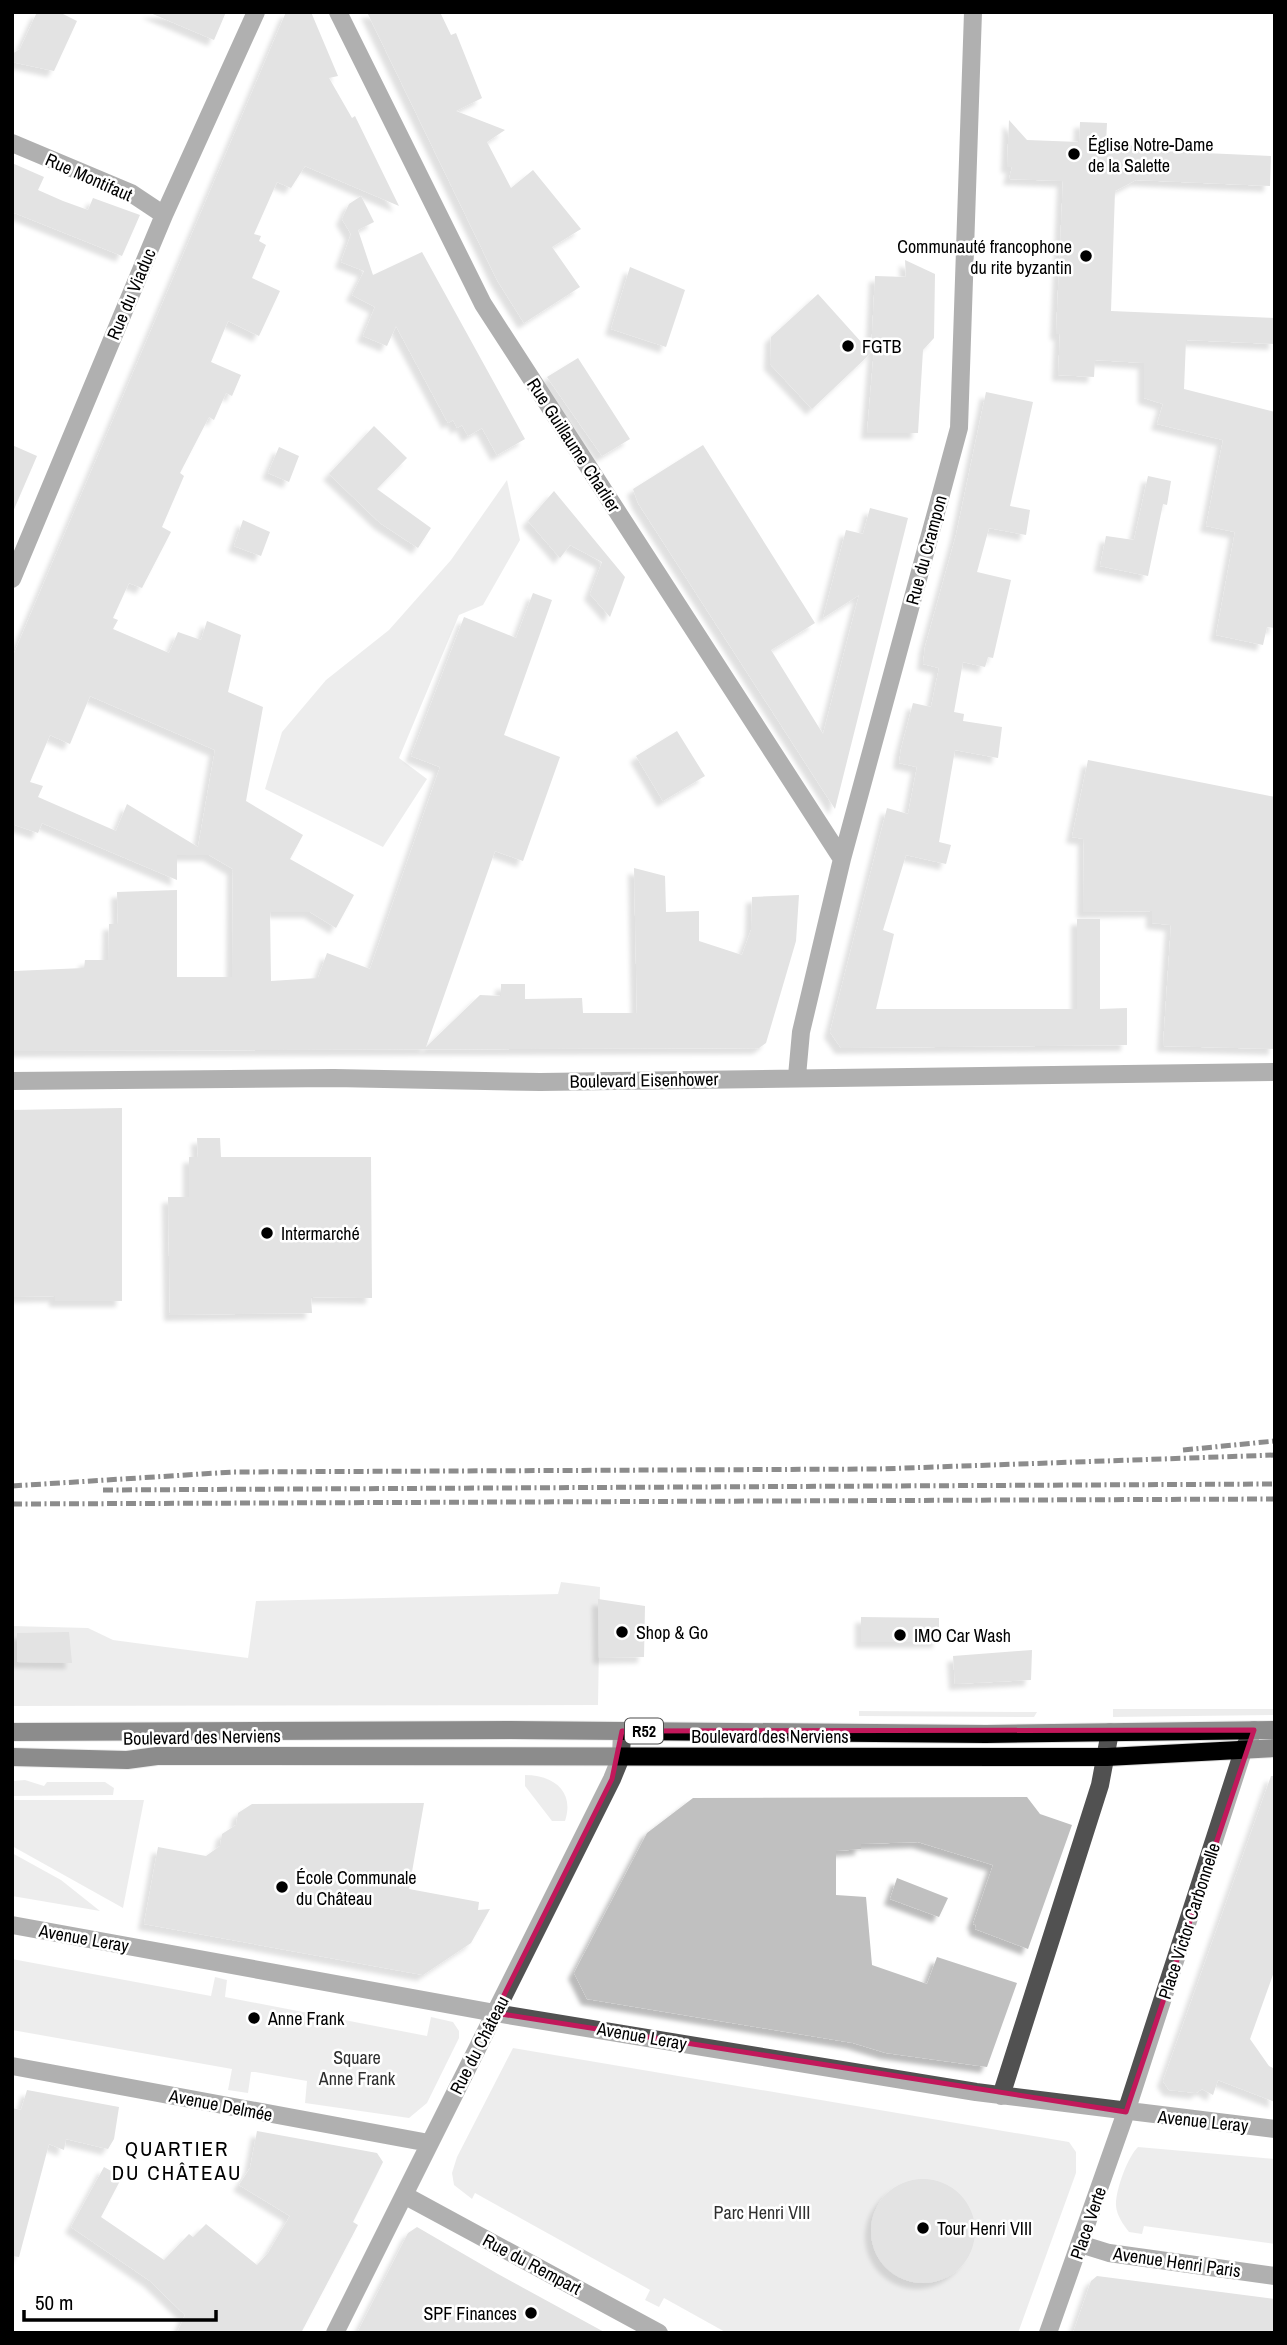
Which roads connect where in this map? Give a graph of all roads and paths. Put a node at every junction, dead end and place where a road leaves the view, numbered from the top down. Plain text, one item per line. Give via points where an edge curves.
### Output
1 (256, 12) edge
2 (338, 12) edge
3 (973, 12) edge
4 (12, 144) edge
5 (164, 215) junction
6 (12, 579) edge
7 (842, 859) junction
8 (1275, 1072) edge
9 (797, 1076) junction
10 (12, 1081) edge
11 (1254, 1730) junction
12 (1275, 1730) edge
13 (622, 1731) junction
14 (12, 1732) edge
15 (1110, 1732) junction
16 (1244, 1748) junction
17 (1275, 1748) edge
18 (621, 1756) junction
19 (12, 1757) edge
20 (1107, 1757) junction
21 (12, 1925) edge
22 (495, 2013) junction
23 (12, 2066) edge
24 (1001, 2096) junction
25 (1126, 2112) junction
26 (1275, 2129) edge
27 (429, 2143) junction
28 (404, 2194) junction
29 (1080, 2244) junction
30 (1275, 2276) edge
31 (335, 2333) edge
32 (659, 2333) edge
33 (1048, 2333) edge

1 - 5 street, Rue du Viaduc
2 - 7 street, Rue Guillaume Charlier via 483,303
3 - 7 street, Rue du Crampon via 959,428
4 - 5 street, Rue Montifaut via 131,193
5 - 6 street, Rue du Viaduc
7 - 9 street, Rue du Crampon via 801,1031
8 - 9 street, Boulevard Eisenhower
9 - 10 street, Boulevard Eisenhower via 540,1082 334,1078
11 - 12 main road, Boulevard des Nerviens / R52
11 - 15 main road, Boulevard des Nerviens / R52
11 - 16 street, Place Victor Carbonnelle
13 - 14 main road, Boulevard des Nerviens / R52
13 - 15 main road, Boulevard des Nerviens / R52
13 - 18 street
15 - 20 street
16 - 17 main road, Boulevard des Nerviens / R52
16 - 20 main road, Boulevard des Nerviens / R52
16 - 25 street, Place Victor Carbonnelle
18 - 19 main road, Boulevard des Nerviens / R52
18 - 20 main road, Boulevard des Nerviens / R52
18 - 22 street, Rue du Château
20 - 24 street
21 - 22 street, Avenue Leray
22 - 24 street, Avenue Leray
22 - 27 street, Rue du Château
23 - 27 street, Avenue Delmée
24 - 25 street, Avenue Leray
25 - 26 street, Avenue Leray
25 - 29 street, Place Verte
27 - 28 street, Rue du Château
28 - 31 street, Rue du Château
28 - 32 street, Rue du Rempart
29 - 30 street, Avenue Henri Paris via 1109,2253
29 - 33 street, Place Verte

